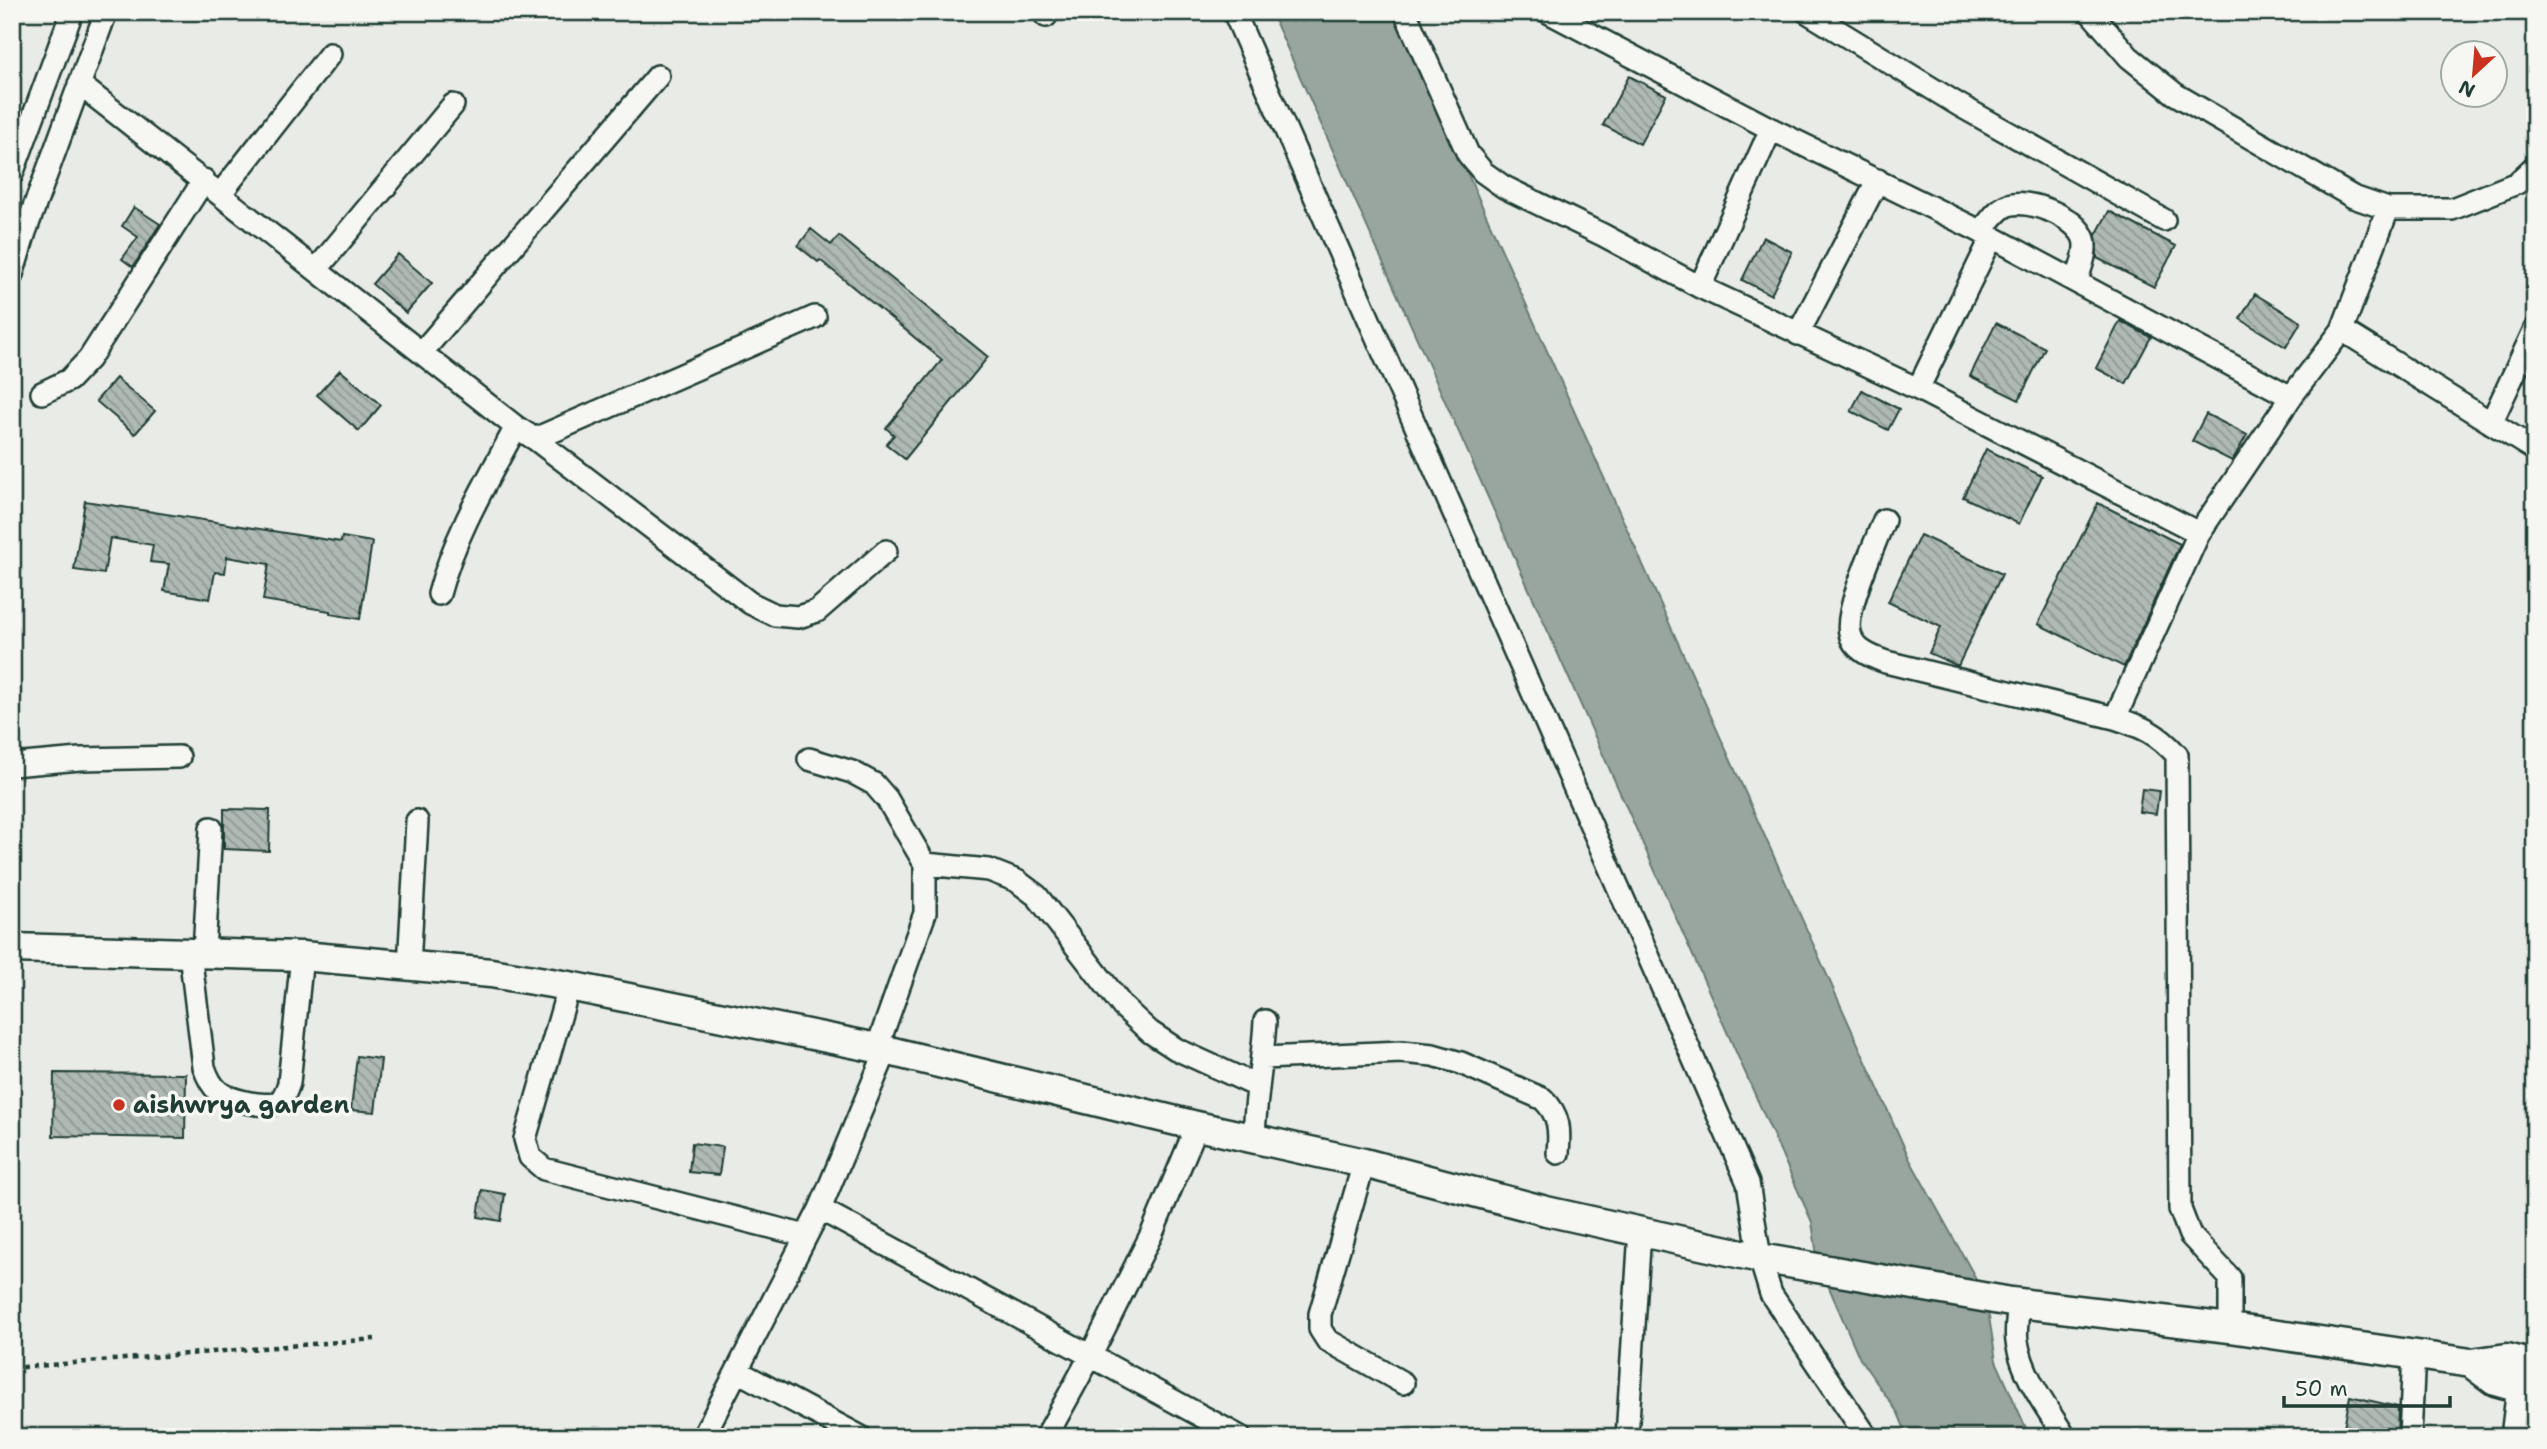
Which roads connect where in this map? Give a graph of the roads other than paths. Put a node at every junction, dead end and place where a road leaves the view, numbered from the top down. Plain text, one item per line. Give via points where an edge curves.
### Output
1 (72, 12) edge
2 (106, 12) edge
3 (1234, 12) edge
4 (1405, 12) edge
5 (1548, 12) edge
6 (1807, 12) edge
7 (2090, 12) edge
8 (330, 54) dead end
9 (658, 76) dead end
10 (79, 84) junction
11 (453, 106) dead end
12 (1771, 129) junction
13 (2535, 166) edge
14 (12, 174) edge
15 (1878, 180) junction
16 (213, 187) junction
17 (2388, 209) junction
18 (2164, 220) dead end
19 (1987, 234) junction
20 (317, 269) junction
21 (12, 275) edge
22 (2076, 282) junction
23 (1700, 287) junction
24 (815, 317) dead end
25 (2535, 329) edge
26 (2342, 330) junction
27 (1798, 334) junction
28 (422, 352) junction
29 (1919, 389) junction
30 (42, 393) dead end
31 (2291, 397) junction
32 (2491, 422) junction
33 (516, 427) junction
34 (535, 439) junction
35 (2535, 450) edge
36 (1884, 520) dead end
37 (2199, 534) junction
38 (886, 551) dead end
39 (439, 594) dead end
40 (2115, 718) junction
41 (178, 757) dead end
42 (808, 759) dead end
43 (12, 765) edge
44 (417, 821) dead end
45 (211, 828) dead end
46 (925, 864) junction
47 (12, 948) edge
48 (197, 953) junction
49 (302, 956) junction
50 (409, 966) junction
51 (569, 986) junction
52 (1265, 1021) dead end
53 (881, 1049) junction
54 (1263, 1058) junction
55 (1257, 1086) junction
56 (1197, 1126) junction
57 (1254, 1138) junction
58 (1558, 1153) dead end
59 (1364, 1163) junction
60 (820, 1209) junction
61 (1640, 1231) junction
62 (806, 1236) junction
63 (1760, 1258) junction
64 (2015, 1303) junction
65 (2230, 1328) junction
66 (2414, 1353) junction
67 (1091, 1355) junction
68 (2470, 1363) junction
69 (2535, 1365) edge
70 (737, 1371) junction
71 (1403, 1383) dead end
72 (2526, 1390) edge
73 (704, 1437) edge
74 (861, 1437) edge
75 (1046, 1437) edge
76 (1240, 1437) edge
77 (1628, 1437) edge
78 (1867, 1437) edge
79 (2065, 1437) edge
80 (2410, 1437) edge
81 (2512, 1437) edge

1 - 14 street
2 - 10 street
3 - 63 street via 1748,1183
4 - 23 street via 1468,154 1483,172
5 - 12 street
6 - 18 street via 1959,105
7 - 17 street via 2129,57 2175,94 2353,197
8 - 16 street
9 - 28 street
10 - 16 street
10 - 21 street
11 - 20 street
12 - 15 street
12 - 23 street
13 - 17 street via 2517,183 2452,209
15 - 19 street
15 - 27 street
16 - 20 street
16 - 30 street via 89,359 69,380
17 - 26 street
19 - 22 street
19 - 22 street via 1996,214 2007,205 2033,204 2068,219 2084,240
19 - 29 street
20 - 28 street
22 - 31 street
23 - 27 street
24 - 34 street
25 - 32 street
26 - 31 street
26 - 32 street
27 - 29 street
28 - 33 street
29 - 37 street
31 - 37 street
32 - 35 street
33 - 34 street
33 - 39 street via 462,529
34 - 38 street via 750,603 775,615 797,617 817,611
36 - 40 street via 1849,617 1856,645 1886,662
37 - 40 street
40 - 65 street via 2142,726 2177,755 2180,1209 2190,1235 2230,1278
41 - 43 street
42 - 46 street via 874,783
44 - 50 street
45 - 48 street
46 - 53 street via 925,913
46 - 55 street via 989,870 1017,881 1037,896 1115,997 1150,1032
47 - 48 main road
48 - 49 main road
48 - 49 street via 204,1067 209,1079 227,1098 271,1104 284,1095 289,1083
49 - 50 main road
50 - 51 main road
51 - 53 main road
51 - 62 street via 525,1139 530,1157 544,1169
52 - 54 street
53 - 56 main road
53 - 60 street
54 - 55 street
54 - 58 street via 1402,1052 1461,1063 1543,1099 1559,1121
55 - 57 street
56 - 57 main road
56 - 67 street via 1152,1233
57 - 59 main road
59 - 61 main road
59 - 71 street via 1320,1314 1320,1329 1327,1340
60 - 62 street
60 - 67 street
61 - 63 main road
61 - 77 street
62 - 70 street
63 - 64 main road
63 - 78 street via 1771,1294
64 - 65 main road
64 - 79 street via 2017,1341 2024,1364
65 - 66 main road
66 - 68 main road
66 - 80 street
67 - 75 street
67 - 76 street
68 - 69 main road via 2507,1358
68 - 72 main road via 2495,1381
70 - 73 street
70 - 74 street
72 - 81 street

